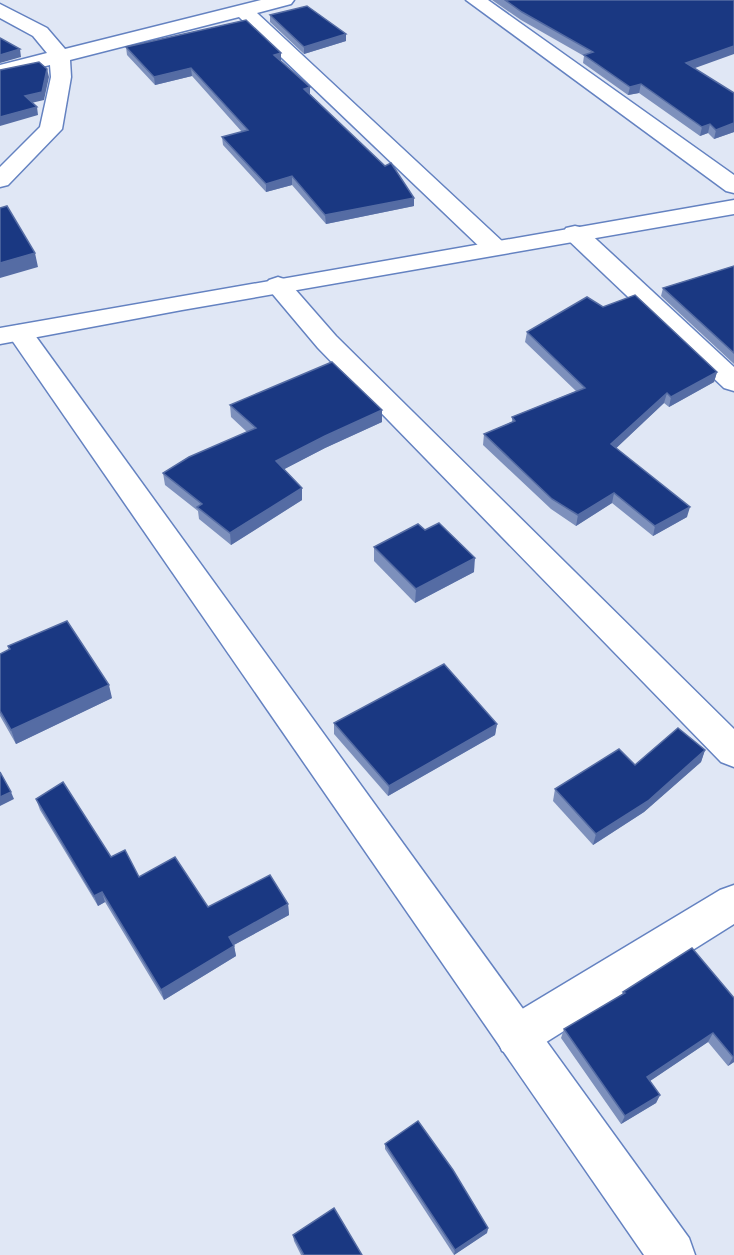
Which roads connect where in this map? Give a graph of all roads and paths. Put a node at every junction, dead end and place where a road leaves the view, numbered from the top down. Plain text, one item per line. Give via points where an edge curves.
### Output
1 (284, 0) edge
2 (476, 0) edge
3 (0, 10) edge
4 (243, 10) junction
5 (60, 55) junction
6 (0, 71) edge
7 (0, 180) edge
8 (734, 186) edge
9 (734, 207) edge
10 (575, 233) junction
11 (494, 247) junction
12 (278, 285) junction
13 (10, 335) edge
14 (734, 382) edge
15 (734, 752) edge
16 (734, 903) edge
17 (517, 1036) junction
18 (672, 1255) edge

1 - 4 street
2 - 8 street
3 - 5 street via 40,32
4 - 5 street
4 - 11 street
5 - 6 street
5 - 7 street via 61,77 51,129
9 - 10 street
10 - 11 street
10 - 14 street
11 - 12 street
12 - 13 street
12 - 15 street via 327,342
13 - 17 street
16 - 17 street
17 - 18 street

